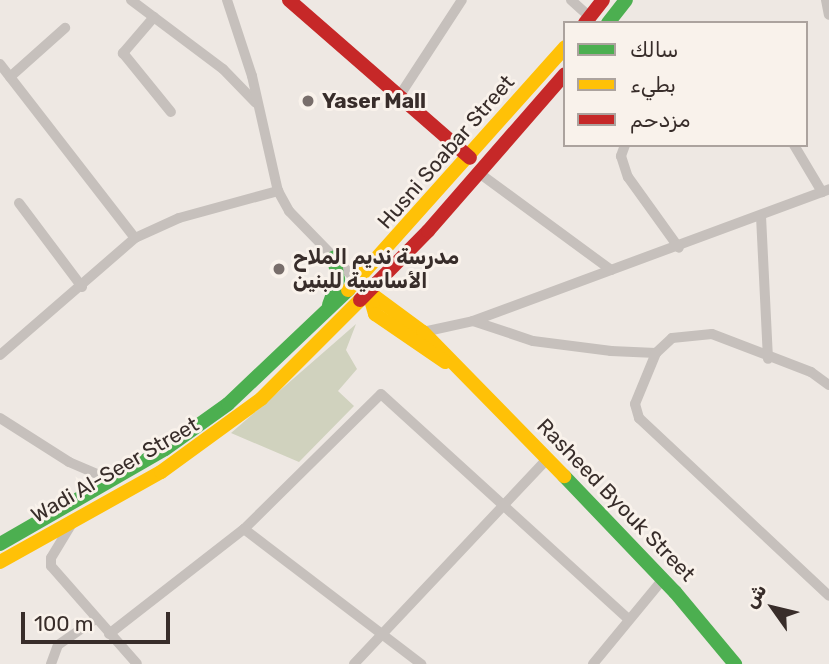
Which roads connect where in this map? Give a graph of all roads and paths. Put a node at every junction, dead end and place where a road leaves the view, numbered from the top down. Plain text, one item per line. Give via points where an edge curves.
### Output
1 (131, 0) edge
2 (227, 0) edge
3 (289, 0) edge
4 (462, 0) edge
5 (571, 0) edge
6 (603, 0) edge
7 (625, 0) edge
8 (826, 0) edge
9 (829, 15) edge
10 (154, 17) junction
11 (588, 20) edge
12 (609, 21) edge
13 (65, 28) dead end
14 (563, 49) edge
15 (0, 64) edge
16 (546, 70) junction
17 (10, 77) junction
18 (562, 78) edge
19 (400, 95) junction
20 (258, 105) junction
21 (171, 112) dead end
22 (624, 147) edge
23 (795, 147) edge
24 (470, 158) junction
25 (479, 173) junction
26 (826, 190) edge
27 (278, 191) junction
28 (19, 203) dead end
29 (761, 216) junction
30 (135, 238) junction
31 (679, 248) junction
32 (334, 257) junction
33 (611, 270) junction
34 (358, 282) junction
35 (82, 287) junction
36 (369, 293) junction
37 (323, 315) junction
38 (472, 321) junction
39 (423, 332) junction
40 (656, 353) junction
41 (0, 355) edge
42 (768, 359) junction
43 (461, 371) junction
44 (829, 385) edge
45 (0, 418) edge
46 (548, 458) junction
47 (111, 480) junction
48 (503, 505) junction
49 (76, 517) junction
50 (244, 528) junction
51 (0, 544) edge
52 (0, 562) edge
53 (663, 579) junction
54 (829, 596) edge
55 (97, 618) junction
56 (628, 619) junction
57 (109, 634) junction
58 (384, 635) junction
59 (51, 664) edge
60 (136, 664) edge
61 (354, 664) edge
62 (421, 664) edge
63 (593, 664) edge
64 (736, 664) edge

1 - 10 street
2 - 20 street
3 - 19 main road
4 - 19 street
5 - 11 street
6 - 11 main road
7 - 12 main road
8 - 9 street
10 - 20 street via 223,69
10 - 21 street via 123,53
13 - 17 street
14 - 16 main road, Husni Soabar Street
15 - 17 street
16 - 18 main road
16 - 24 main road, Husni Soabar Street
17 - 30 street
18 - 25 main road, Husni Soabar Street
19 - 24 main road
20 - 27 street
22 - 31 street via 621,156 628,177
23 - 26 street
24 - 34 main road, Husni Soabar Street
25 - 33 street
25 - 36 main road, Husni Soabar Street
26 - 29 street
27 - 30 street via 179,218
27 - 32 street via 289,211
28 - 35 street
29 - 31 street
29 - 42 street
30 - 35 street
31 - 33 street
32 - 34 street
32 - 37 main road via 338,280
33 - 38 street
34 - 36 main road
34 - 37 main road, Wadi Al-Seer Street
35 - 41 street
36 - 39 main road, Rasheed Byouk Street
36 - 43 main road, Rasheed Byouk Street via 375,314
36 - 49 main road, Wadi Al-Seer Street via 223,430 162,472
37 - 47 main road, Wadi Al-Seer Street via 228,404
38 - 39 street
38 - 40 street via 553,344
39 - 43 main road, Rasheed Byouk Street
40 - 42 street via 672,338 712,334
40 - 54 street via 635,404 639,418
42 - 44 street via 811,372
43 - 46 main road, Rasheed Byouk Street
45 - 47 street via 69,462
46 - 48 street
46 - 53 main road, Rasheed Byouk Street
47 - 51 main road, Wadi Al-Seer Street
48 - 50 street via 381,394
48 - 56 street
48 - 58 street
49 - 52 main road, Wadi Al-Seer Street
49 - 55 street via 51,558 51,566
50 - 57 street
50 - 58 street
53 - 56 street
53 - 64 main road, Rasheed Byouk Street
55 - 57 street
55 - 59 street via 58,645
56 - 63 street
57 - 60 street
58 - 61 street
58 - 62 street

